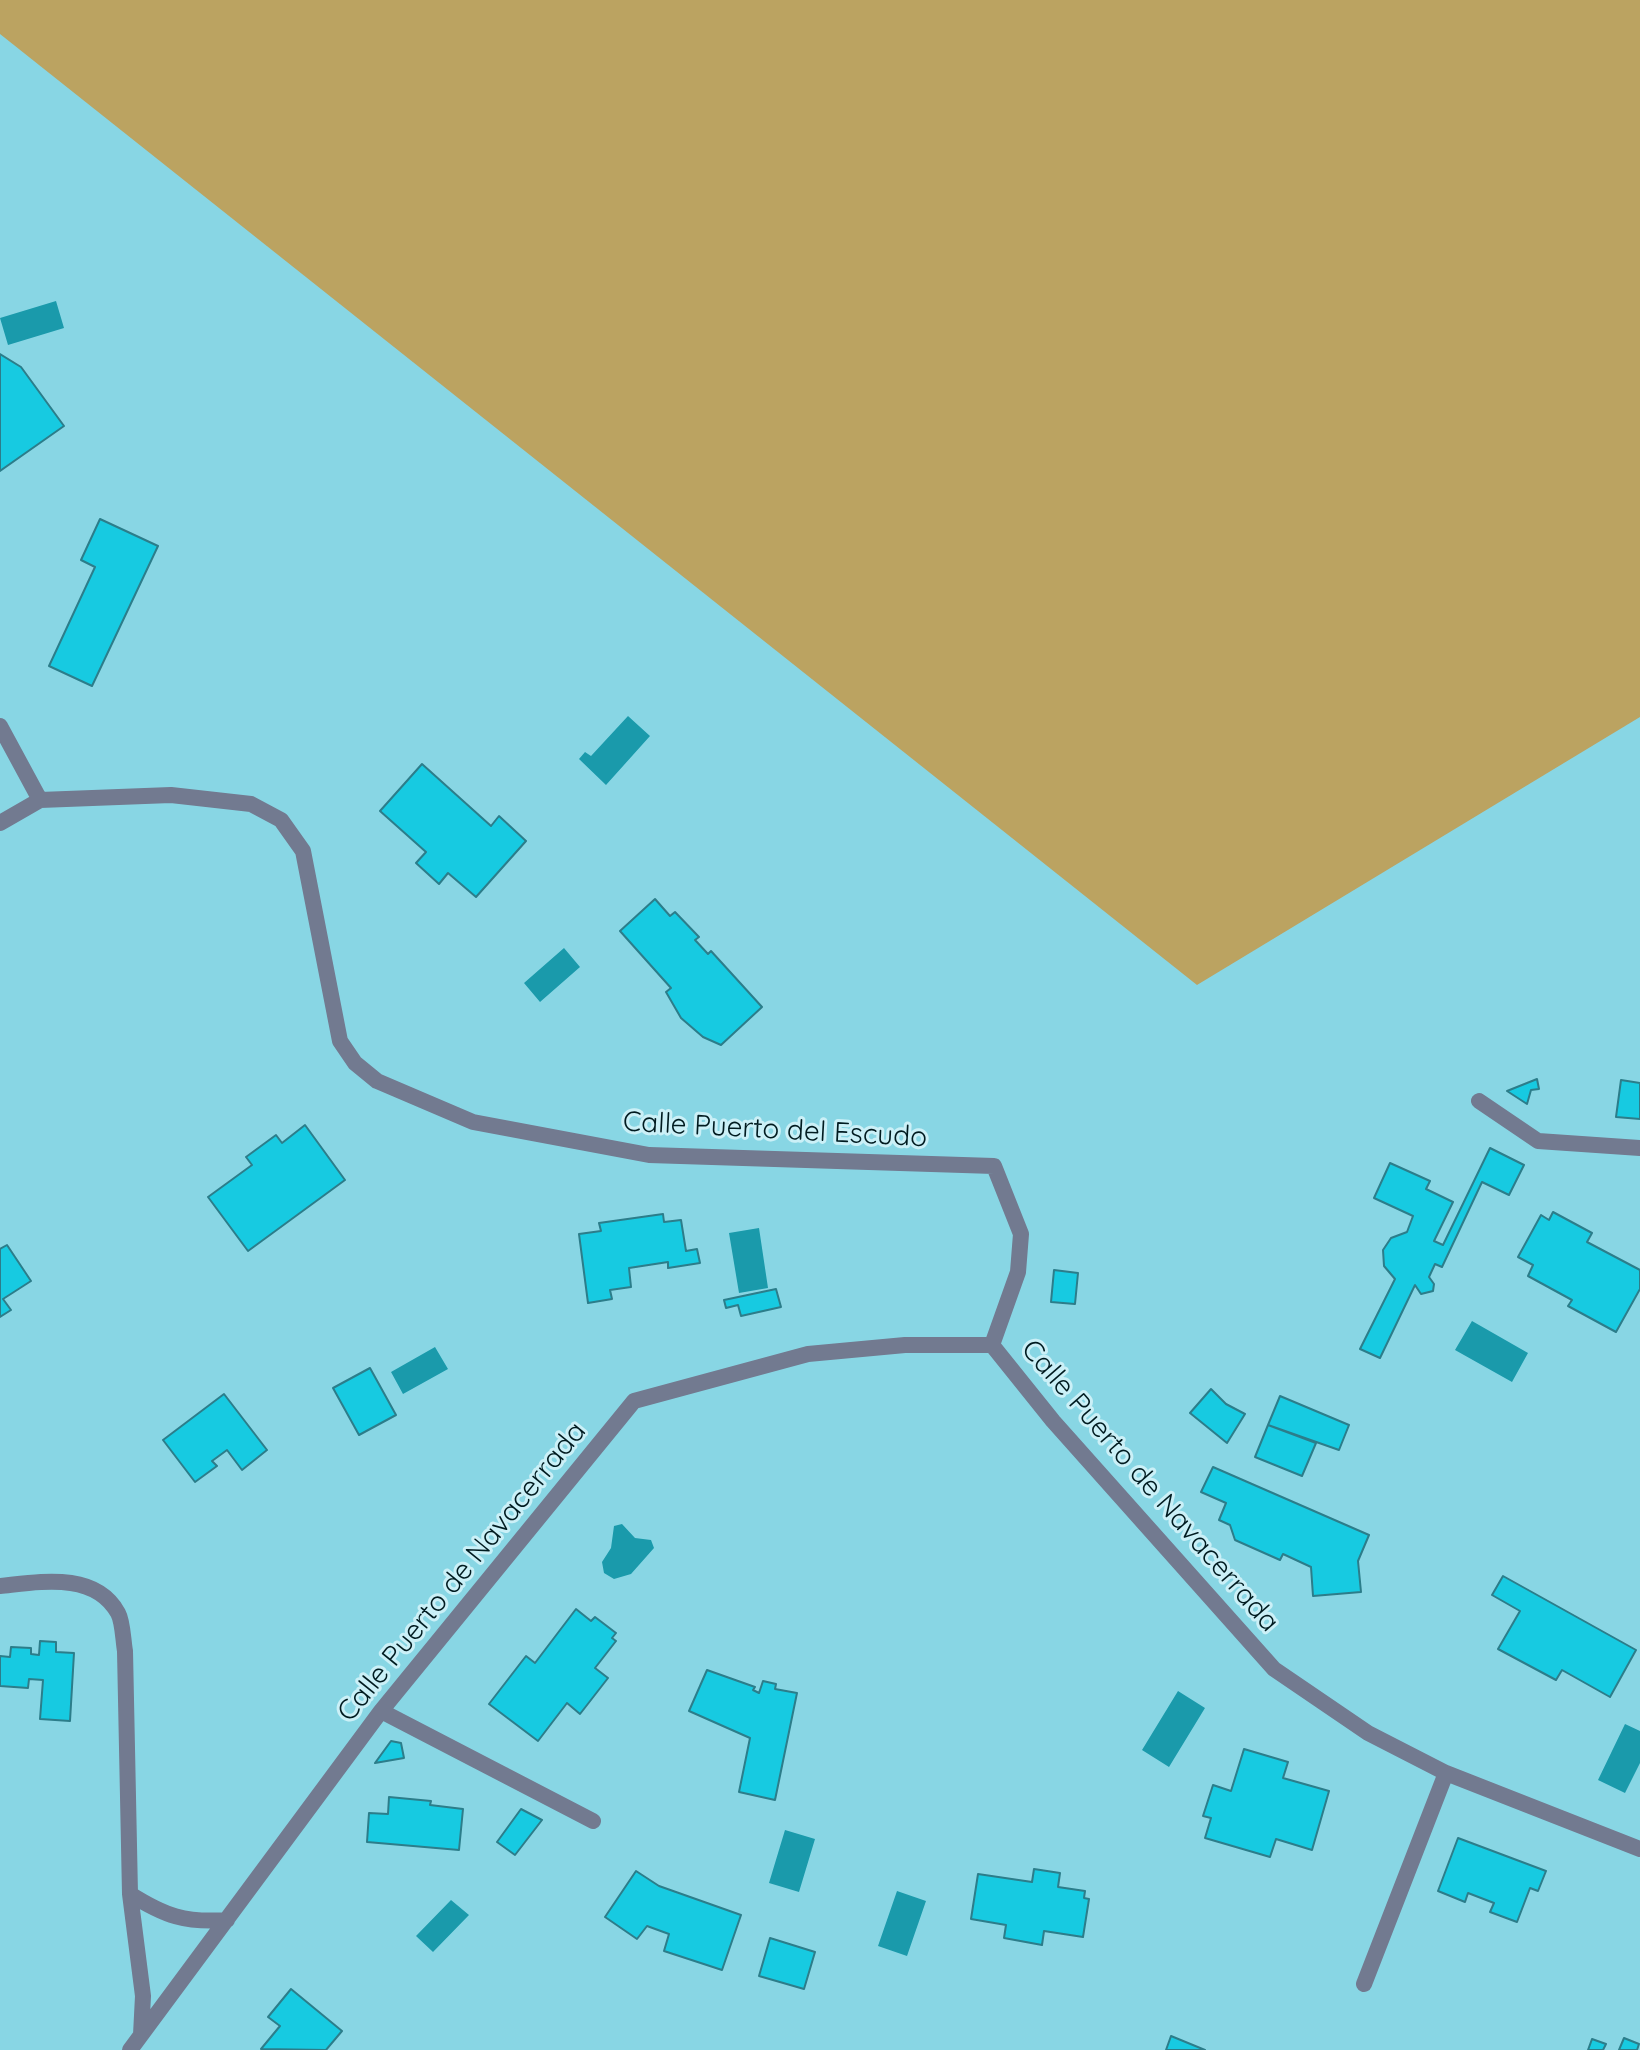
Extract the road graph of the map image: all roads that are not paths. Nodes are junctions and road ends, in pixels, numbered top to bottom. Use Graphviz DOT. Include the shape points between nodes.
graph roads {
  1 [pos="0,726"];
  2 [pos="40,800"];
  3 [pos="0,823"];
  4 [pos="1479,1101"];
  5 [pos="1640,1148"];
  6 [pos="992,1345"];
  7 [pos="0,1586"];
  8 [pos="381,1711"];
  9 [pos="1446,1773"];
  10 [pos="593,1821"];
  11 [pos="1640,1849"];
  12 [pos="130,1894"];
  13 [pos="227,1920"];
  14 [pos="1364,1984"];
  15 [pos="141,2035"];
  16 [pos="130,2050"];
  1 -- 2 [label="street"];
  2 -- 3 [label="street, Calle Puerto del Escudo"];
  2 -- 6 [label="street, Calle Puerto del Escudo" via="171,795 251,804 281,820 303,851 340,1041 377,1081 473,1122 649,1155 994,1166 1021,1234 1018,1272"];
  4 -- 5 [label="street" via="1538,1141"];
  6 -- 8 [label="street, Calle Puerto de Navacerrada" via="905,1345 808,1354 634,1401"];
  6 -- 9 [label="street, Calle Puerto de Navacerrada" via="1274,1669 1368,1733"];
  7 -- 12 [label="street" via="60,1580 96,1590 118,1613 125,1651"];
  8 -- 10 [label="street"];
  8 -- 13 [label="street, Calle Puerto de Navacerrada"];
  9 -- 11 [label="street, Calle Puerto de Navacerrada"];
  9 -- 14 [label="street"];
  12 -- 13 [label="street" via="162,1914 200,1922"];
  12 -- 15 [label="street" via="143,1996"];
  13 -- 15 [label="street, Calle Puerto de Navacerrada"];
  15 -- 16 [label="street, Calle Puerto de Navacerrada"];
}
